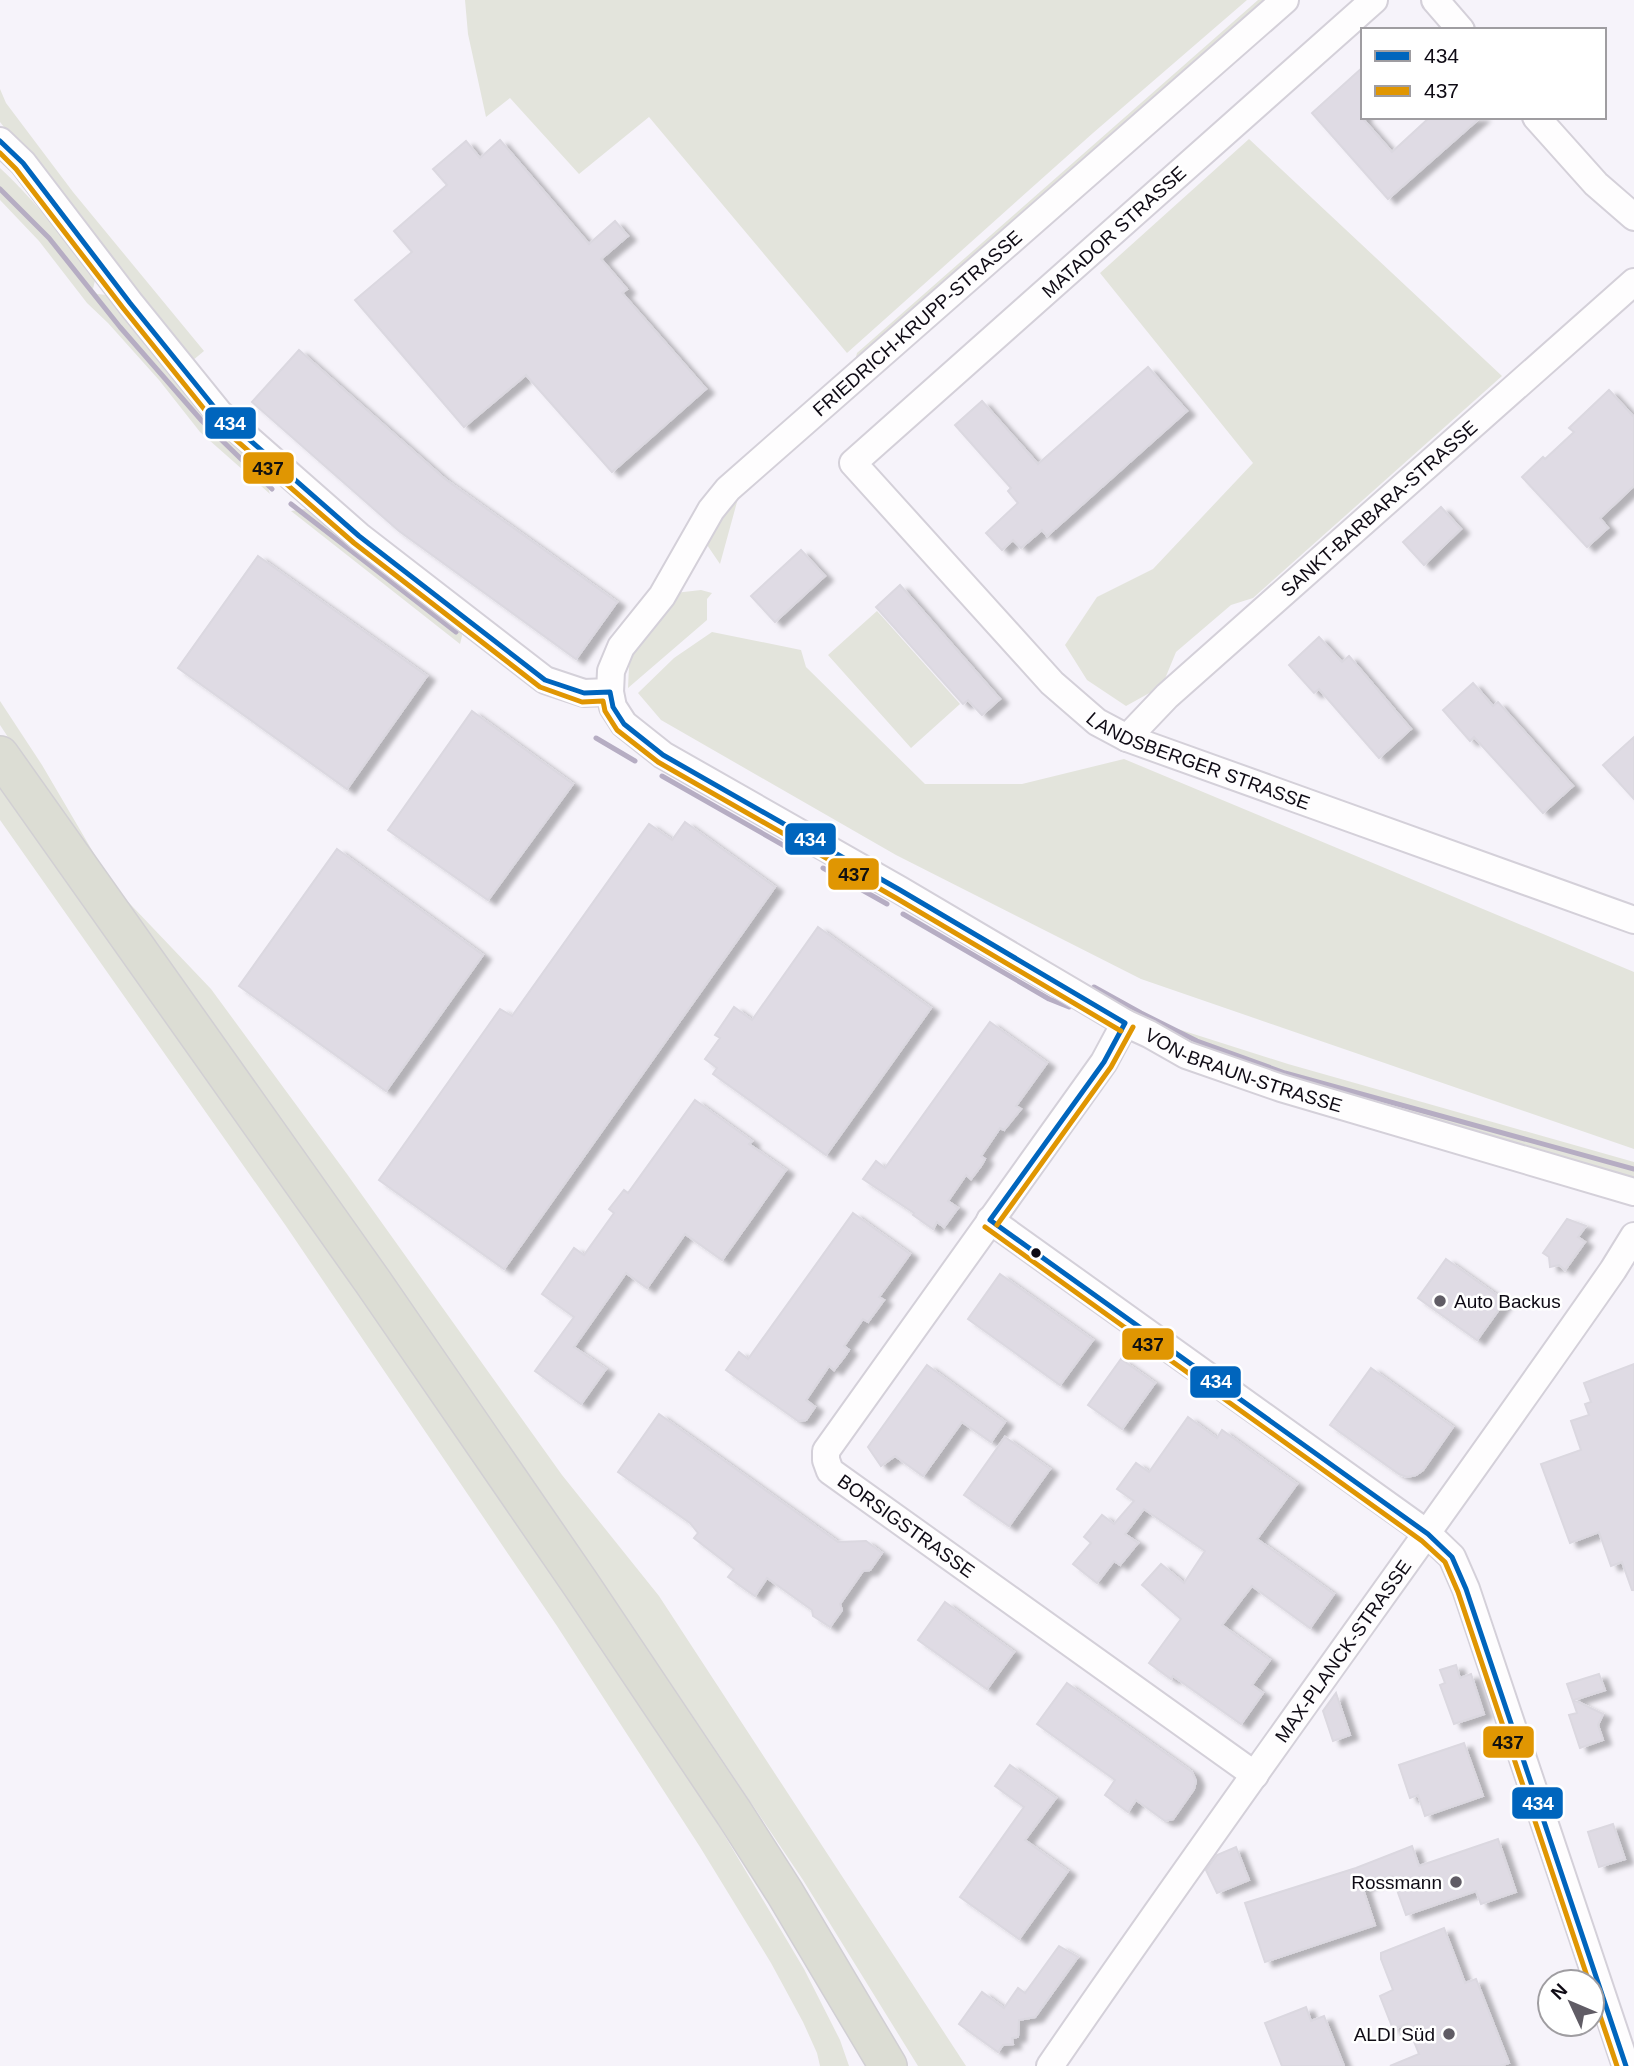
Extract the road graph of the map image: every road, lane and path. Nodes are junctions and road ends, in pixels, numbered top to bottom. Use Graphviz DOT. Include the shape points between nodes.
graph roads {
  1 [pos="1285,0"];
  2 [pos="1374,0"];
  3 [pos="1435,0"];
  4 [pos="1459,28"];
  5 [pos="1538,119"];
  6 [pos="0,141"];
  7 [pos="1634,217"];
  8 [pos="1634,282"];
  9 [pos="853,463"];
  10 [pos="610,692"];
  11 [pos="1127,738"];
  12 [pos="0,755"];
  13 [pos="1634,919"];
  14 [pos="1125,1023"];
  15 [pos="1634,1192"];
  16 [pos="990,1220"];
  17 [pos="1634,1236"];
  18 [pos="1428,1534"];
  19 [pos="1255,1775"];
  20 [pos="859,2016"];
  21 [pos="863,2066"];
  22 [pos="888,2066"];
  23 [pos="1050,2066"];
  24 [pos="1626,2066"];
  1 -- 10 [label="street, FRIEDRICH-KRUPP-STRASSE" via="728,489 662,596 621,647 611,671"];
  2 -- 9 [label="street, MATADOR STRASSE"];
  3 -- 4 [label="street"];
  5 -- 7 [label="street" via="1596,184"];
  6 -- 10 [label="street" via="23,163 219,413 359,536 545,680 584,693"];
  8 -- 11 [label="street, SANKT-BARBARA-STRASSE" via="1167,696"];
  9 -- 11 [label="street, LANDSBERGER STRASSE" via="1052,682 1097,722"];
  10 -- 14 [label="street, VON-BRAUN-STRASSE" via="624,724 663,755"];
  11 -- 13 [label="street, LANDSBERGER STRASSE"];
  12 -- 20 [label="highway" via="483,1440 734,1813"];
  14 -- 15 [label="street, VON-BRAUN-STRASSE" via="1186,1055 1281,1088"];
  14 -- 16 [label="street, BORSIGSTRASSE" via="1104,1062"];
  16 -- 18 [label="street"];
  16 -- 19 [label="street, BORSIGSTRASSE" via="826,1451 830,1471"];
  17 -- 18 [label="street, MAX-PLANCK-STRASSE"];
  18 -- 19 [label="street, MAX-PLANCK-STRASSE"];
  18 -- 24 [label="street" via="1452,1558 1466,1589"];
  19 -- 23 [label="street, MAX-PLANCK-STRASSE"];
  20 -- 21 [label="highway"];
  20 -- 22 [label="highway"];
}
